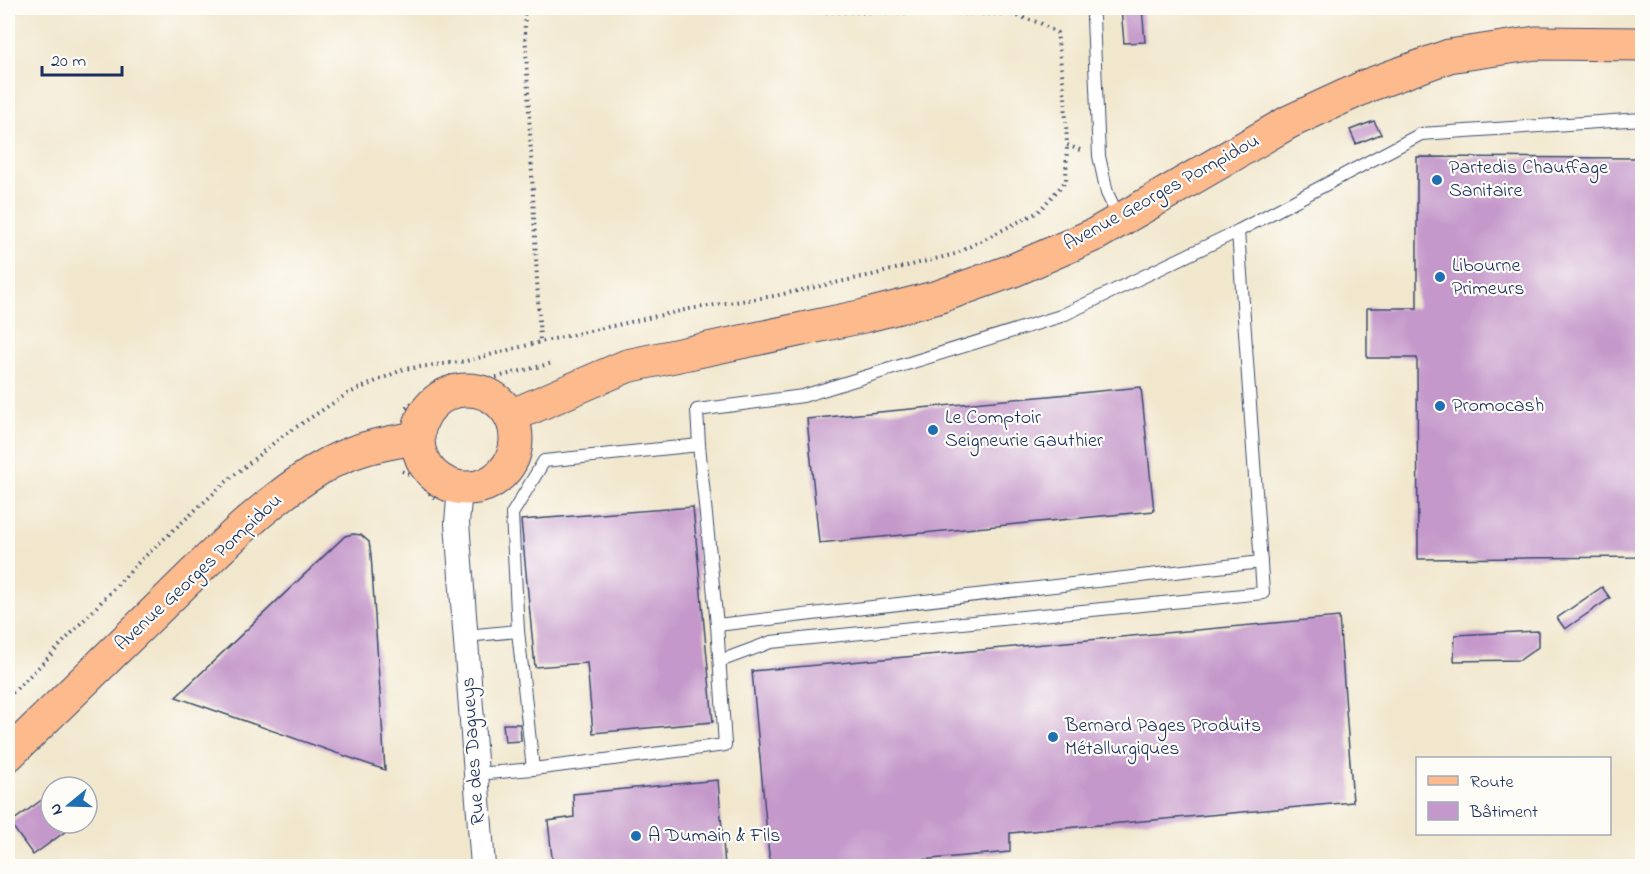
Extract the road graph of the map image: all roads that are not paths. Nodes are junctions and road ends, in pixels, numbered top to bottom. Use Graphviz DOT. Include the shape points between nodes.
graph roads {
  1 [pos="1093,18"];
  2 [pos="1642,44"];
  3 [pos="1642,119"];
  4 [pos="1120,220"];
  5 [pos="1238,231"];
  6 [pos="511,416"];
  7 [pos="417,438"];
  8 [pos="699,445"];
  9 [pos="460,488"];
  10 [pos="1261,562"];
  11 [pos="717,625"];
  12 [pos="518,631"];
  13 [pos="465,636"];
  14 [pos="720,661"];
  15 [pos="8,755"];
  16 [pos="533,769"];
  17 [pos="476,774"];
  18 [pos="483,867"];
  1 -- 4 [label="lane" via="1099,156 1107,193"];
  2 -- 4 [label="main road, Avenue Georges Pompidou" via="1536,43 1449,56 1369,85 1289,122"];
  3 -- 5 [label="lane" via="1421,134"];
  4 -- 6 [label="main road, Avenue Georges Pompidou" via="1014,270 938,297 627,366"];
  5 -- 8 [label="lane" via="1061,316 803,396 697,410"];
  5 -- 10 [label="lane"];
  6 -- 7 [label="main road" via="488,394 472,389 455,390 428,408"];
  6 -- 9 [label="main road" via="516,447 502,474 475,488"];
  7 -- 9 [label="main road" via="425,465 447,484"];
  7 -- 15 [label="main road, Avenue Georges Pompidou" via="375,444 351,453 319,469 279,498 217,551"];
  8 -- 11 [label="lane"];
  8 -- 12 [label="lane" via="544,461 512,514"];
  9 -- 13 [label="street, Rue des Dagueys" via="457,523"];
  10 -- 11 [label="lane"];
  10 -- 14 [label="lane" via="1263,593 771,642"];
  11 -- 14 [label="lane"];
  12 -- 13 [label="lane"];
  12 -- 16 [label="lane"];
  13 -- 17 [label="street, Rue des Dagueys"];
  14 -- 16 [label="lane" via="725,745"];
  16 -- 17 [label="lane"];
  17 -- 18 [label="street, Rue des Dagueys"];
}
